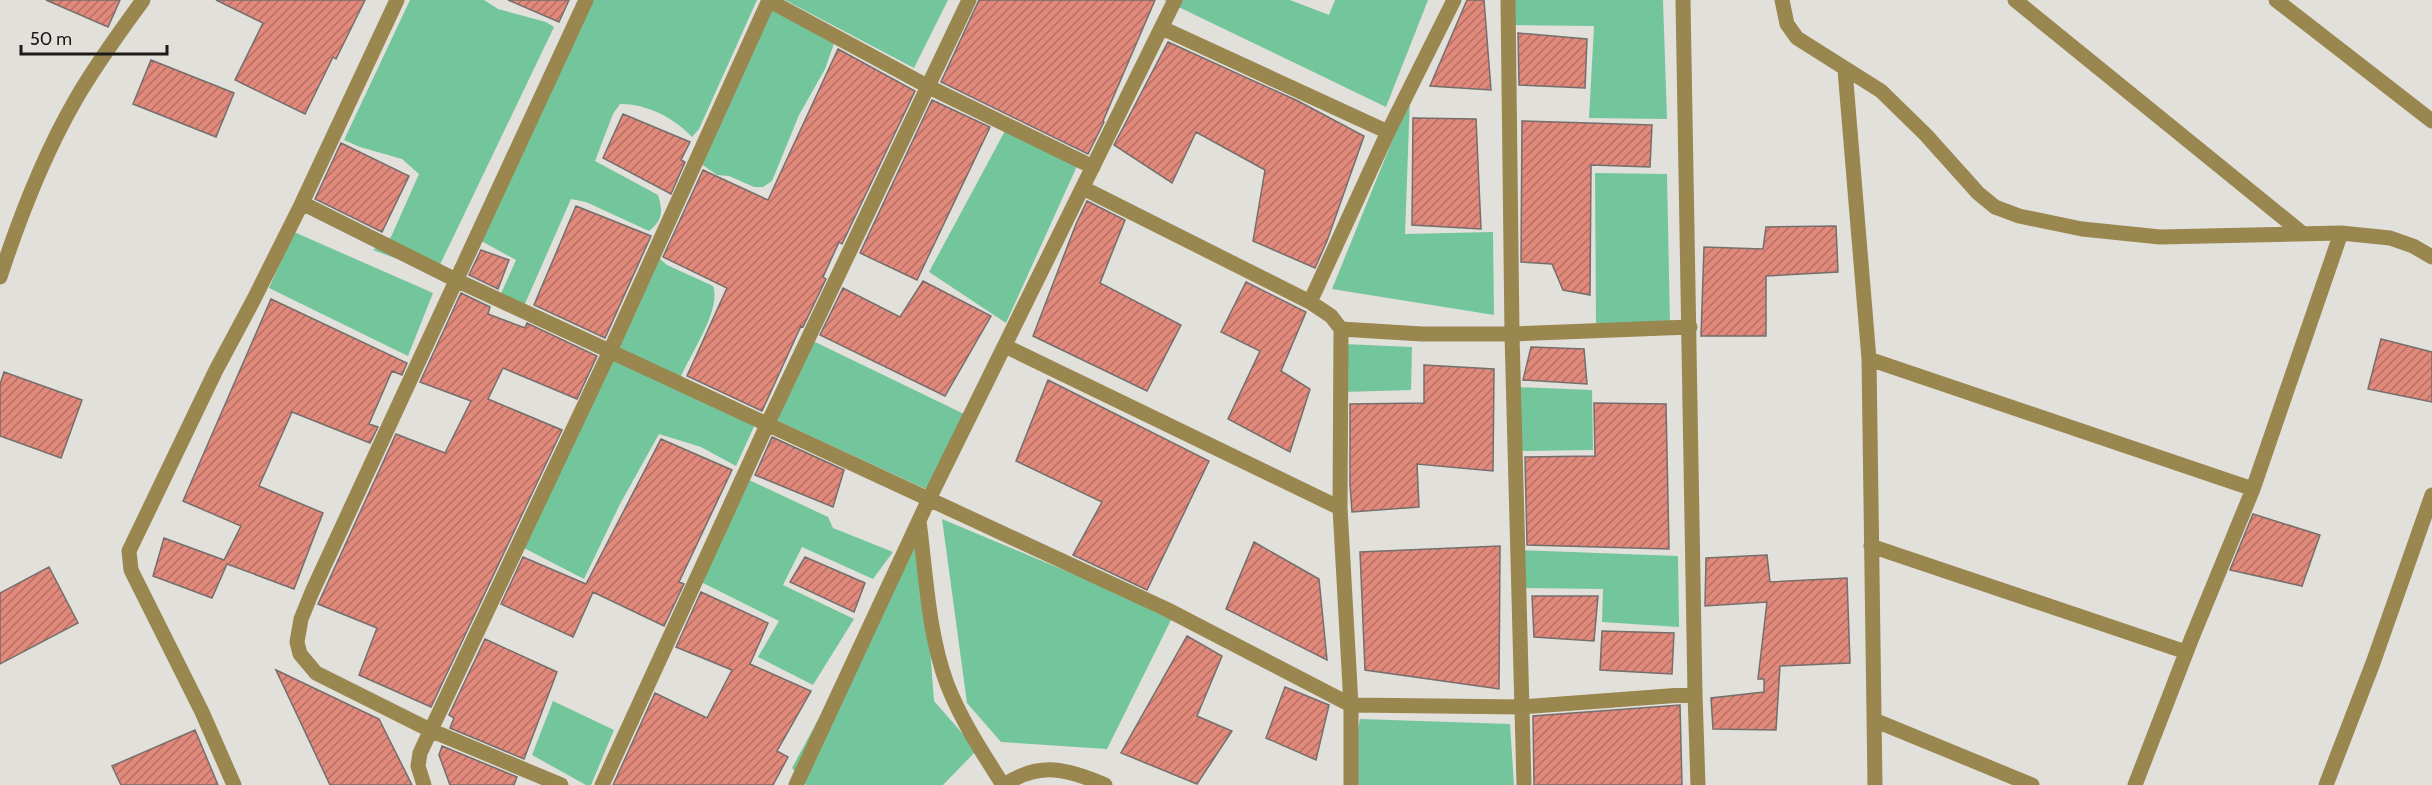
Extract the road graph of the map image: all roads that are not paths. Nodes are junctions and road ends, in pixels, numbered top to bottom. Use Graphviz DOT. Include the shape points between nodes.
graph roads {
  1 [pos="144,0"];
  2 [pos="397,0"];
  3 [pos="586,0"];
  4 [pos="768,0"];
  5 [pos="969,0"];
  6 [pos="1175,0"];
  7 [pos="1454,0"];
  8 [pos="1508,0"];
  9 [pos="1683,0"];
  10 [pos="1782,0"];
  11 [pos="2015,0"];
  12 [pos="2276,0"];
  13 [pos="1162,28"];
  14 [pos="1845,70"];
  15 [pos="929,87"];
  16 [pos="2432,121"];
  17 [pos="1388,132"];
  18 [pos="1093,167"];
  19 [pos="1083,188"];
  20 [pos="302,203"];
  21 [pos="2302,233"];
  22 [pos="2341,233"];
  23 [pos="2432,257"];
  24 [pos="0,277"];
  25 [pos="456,280"];
  26 [pos="1310,302"];
  27 [pos="1690,327"];
  28 [pos="1341,329"];
  29 [pos="1512,334"];
  30 [pos="1005,346"];
  31 [pos="610,351"];
  32 [pos="1869,359"];
  33 [pos="767,425"];
  34 [pos="2253,489"];
  35 [pos="2432,495"];
  36 [pos="929,499"];
  37 [pos="1340,508"];
  38 [pos="919,521"];
  39 [pos="1871,546"];
  40 [pos="2186,652"];
  41 [pos="1695,694"];
  42 [pos="1351,705"];
  43 [pos="1522,707"];
  44 [pos="1874,720"];
  45 [pos="430,730"];
  46 [pos="234,785"];
  47 [pos="424,785"];
  48 [pos="561,785"];
  49 [pos="602,785"];
  50 [pos="796,785"];
  51 [pos="1003,785"];
  52 [pos="1105,785"];
  53 [pos="1352,785"];
  54 [pos="1524,785"];
  55 [pos="1698,785"];
  56 [pos="1875,785"];
  57 [pos="2032,785"];
  58 [pos="2135,785"];
  59 [pos="2326,785"];
  1 -- 24 [label="street" via="76,99 42,165"];
  2 -- 20 [label="street"];
  3 -- 25 [label="street"];
  4 -- 15 [label="street"];
  4 -- 31 [label="street"];
  5 -- 15 [label="street"];
  6 -- 13 [label="street"];
  7 -- 17 [label="street"];
  8 -- 29 [label="street"];
  9 -- 27 [label="street"];
  10 -- 14 [label="street" via="1787,24 1797,38"];
  11 -- 21 [label="street"];
  12 -- 16 [label="street"];
  13 -- 17 [label="street"];
  13 -- 18 [label="street"];
  14 -- 21 [label="street" via="1881,91 1978,193 1995,207 2019,216 2082,229 2160,237"];
  14 -- 32 [label="street"];
  15 -- 18 [label="street"];
  15 -- 33 [label="street"];
  17 -- 26 [label="street"];
  18 -- 19 [label="street"];
  19 -- 26 [label="street"];
  19 -- 30 [label="street"];
  20 -- 25 [label="street"];
  20 -- 46 [label="street" via="129,551 130,570"];
  21 -- 22 [label="street"];
  22 -- 23 [label="street" via="2390,238"];
  22 -- 34 [label="street"];
  25 -- 31 [label="street"];
  25 -- 45 [label="street" via="312,592 298,631 300,654 316,673"];
  26 -- 28 [label="street" via="1331,316"];
  27 -- 29 [label="street"];
  27 -- 41 [label="street"];
  28 -- 29 [label="street"];
  28 -- 37 [label="street"];
  29 -- 43 [label="street"];
  30 -- 36 [label="street"];
  30 -- 37 [label="street"];
  31 -- 33 [label="street"];
  31 -- 45 [label="street"];
  32 -- 34 [label="street"];
  32 -- 39 [label="street"];
  33 -- 36 [label="street"];
  33 -- 49 [label="street"];
  34 -- 40 [label="street"];
  35 -- 59 [label="street"];
  36 -- 38 [label="street"];
  36 -- 42 [label="street" via="1166,609"];
  37 -- 42 [label="street"];
  38 -- 50 [label="street"];
  38 -- 51 [label="street" via="934,637 946,681 967,727"];
  39 -- 40 [label="street"];
  39 -- 44 [label="street"];
  40 -- 58 [label="street"];
  41 -- 43 [label="street"];
  41 -- 55 [label="street"];
  42 -- 43 [label="street"];
  42 -- 53 [label="street"];
  43 -- 54 [label="street"];
  44 -- 56 [label="street"];
  44 -- 57 [label="street"];
  45 -- 47 [label="street" via="419,760"];
  45 -- 48 [label="street"];
  51 -- 52 [label="street" via="1018,775 1058,770"];
}
